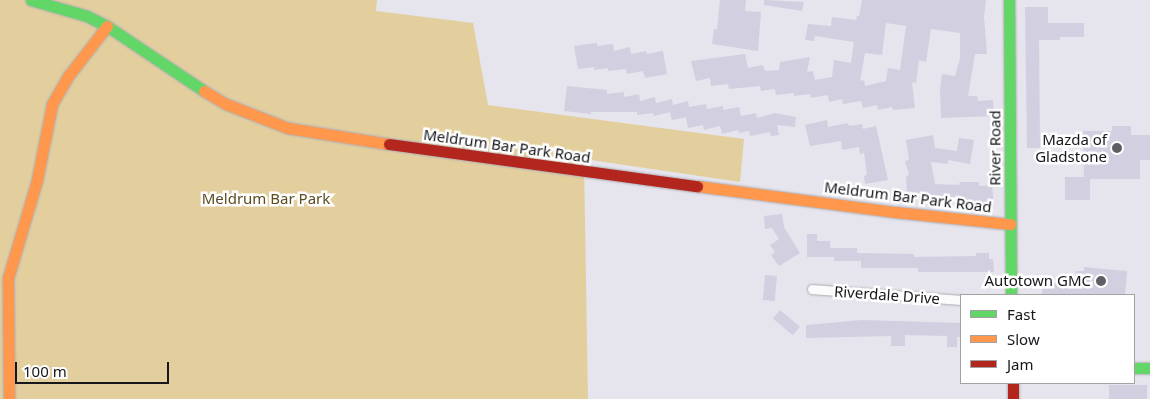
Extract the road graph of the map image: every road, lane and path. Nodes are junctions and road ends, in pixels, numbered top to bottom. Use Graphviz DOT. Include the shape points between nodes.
graph roads {
  1 [pos="31,0"];
  2 [pos="1009,0"];
  3 [pos="107,26"];
  4 [pos="1010,224"];
  5 [pos="812,289"];
  6 [pos="1012,294"];
  7 [pos="960,300"];
  8 [pos="1135,368"];
  9 [pos="1150,368"];
  10 [pos="1012,384"];
  11 [pos="9,399"];
  12 [pos="1013,399"];
  1 -- 3 [label="street, Meldrum Bar Park Road" via="73,10"];
  2 -- 4 [label="street, River Road"];
  3 -- 4 [label="street, Meldrum Bar Park Road" via="226,104 288,128 490,159"];
  3 -- 11 [label="street" via="59,90 50,111 37,180 8,278"];
  4 -- 6 [label="street, River Road"];
  5 -- 7 [label="street, Riverdale Drive"];
  8 -- 9 [label="street"];
  10 -- 12 [label="street"];
}
